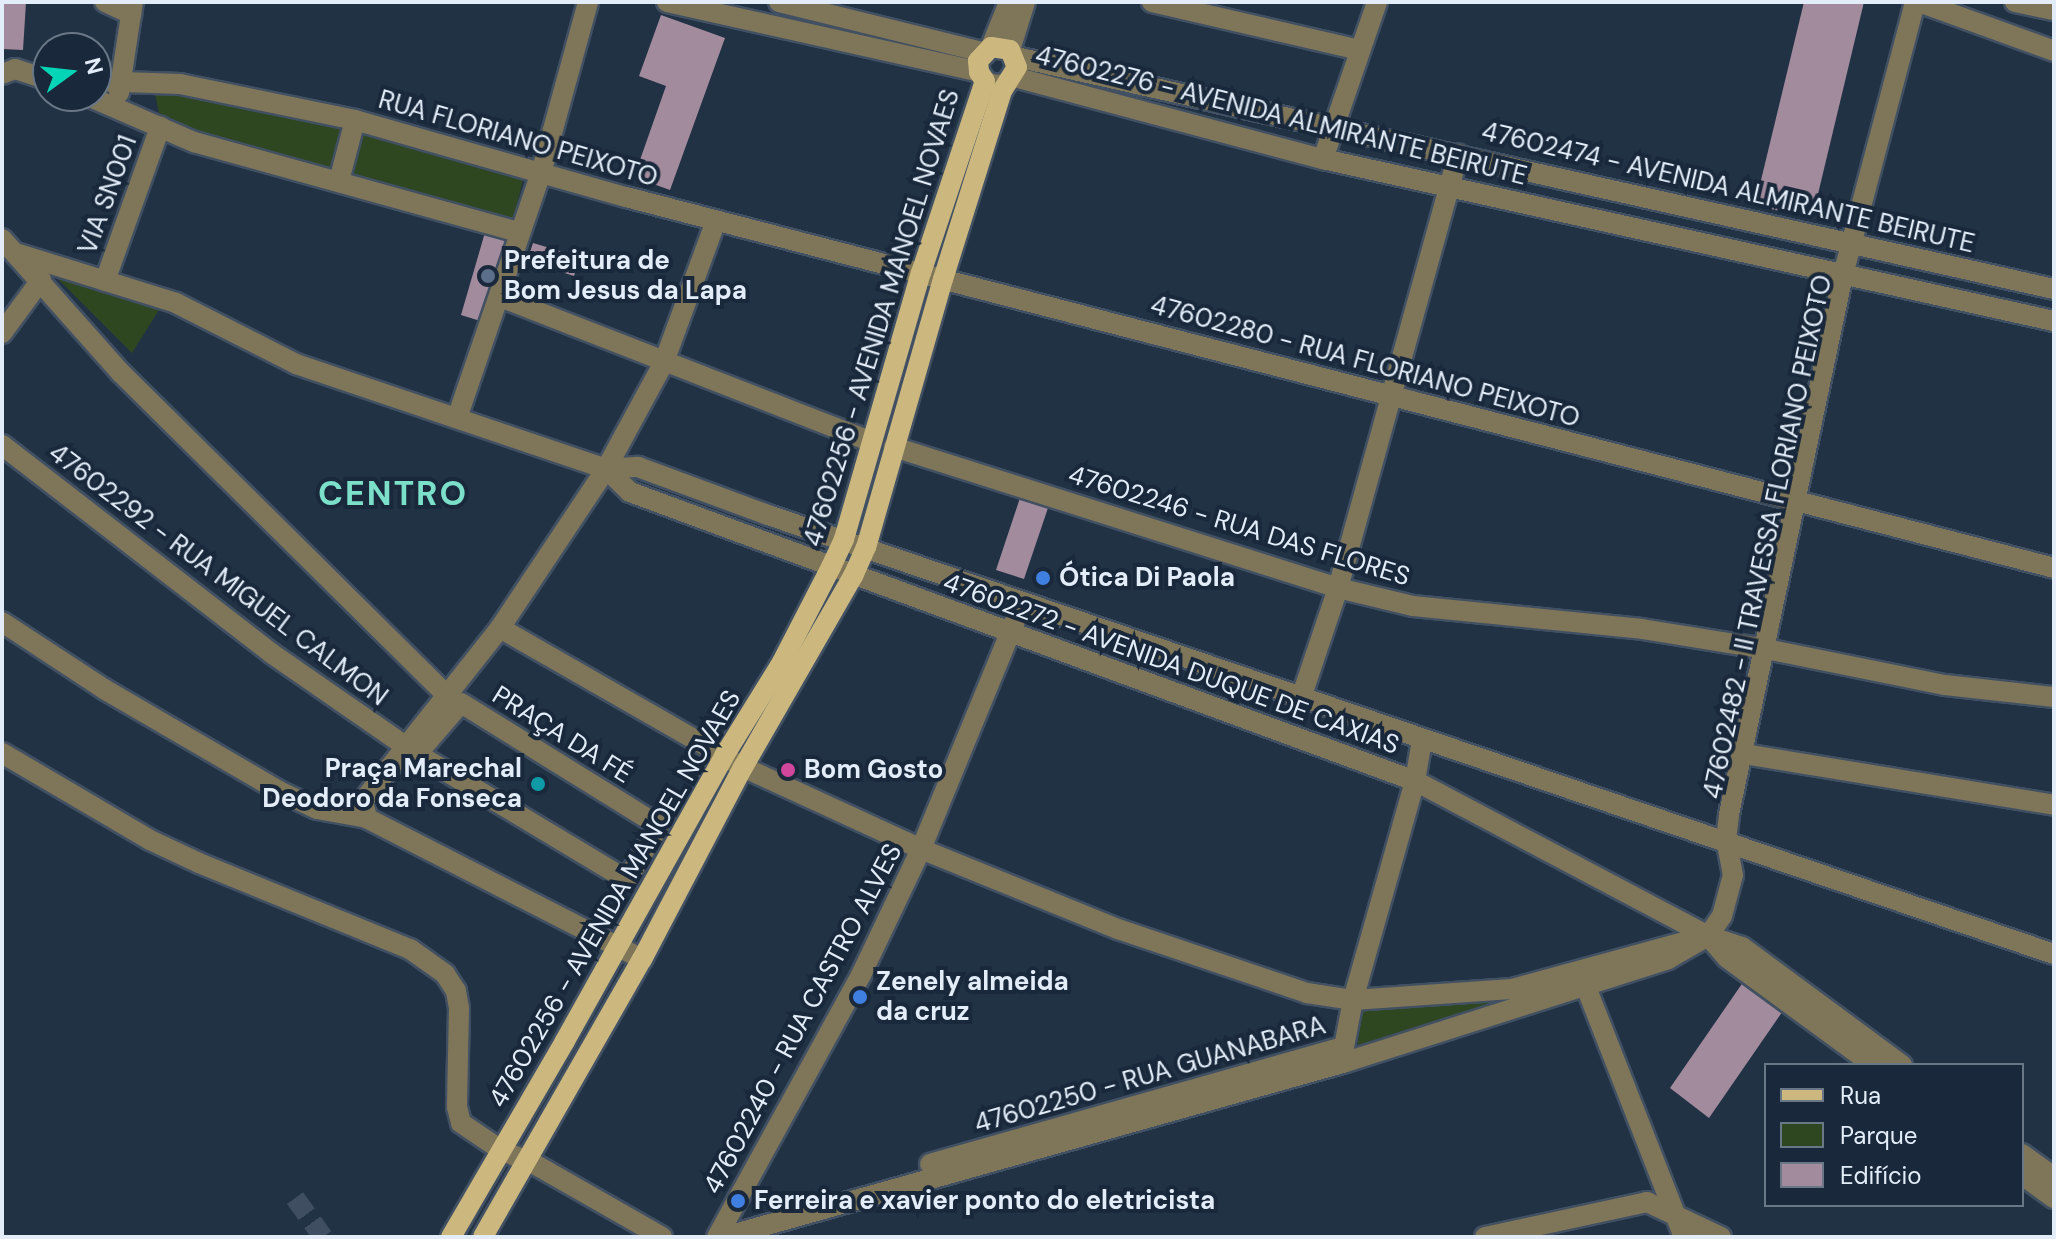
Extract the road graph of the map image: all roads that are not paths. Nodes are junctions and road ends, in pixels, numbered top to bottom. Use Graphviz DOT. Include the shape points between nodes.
graph roads {
  1 [pos="105,2"];
  2 [pos="588,2"];
  3 [pos="667,2"];
  4 [pos="779,2"];
  5 [pos="1009,2"];
  6 [pos="1025,2"];
  7 [pos="1152,2"];
  8 [pos="1377,2"];
  9 [pos="1917,2"];
  10 [pos="2015,2"];
  11 [pos="132,8"];
  12 [pos="2054,10"];
  13 [pos="1360,50"];
  14 [pos="2054,51"];
  15 [pos="998,65"];
  16 [pos="2,74"];
  17 [pos="32,75"];
  18 [pos="112,80"];
  19 [pos="121,80"];
  20 [pos="112,106"];
  21 [pos="116,108"];
  22 [pos="355,120"];
  23 [pos="1332,125"];
  24 [pos="160,127"];
  25 [pos="1458,154"];
  26 [pos="1323,159"];
  27 [pos="541,173"];
  28 [pos="339,181"];
  29 [pos="952,181"];
  30 [pos="974,186"];
  31 [pos="1450,188"];
  32 [pos="1706,209"];
  33 [pos="716,221"];
  34 [pos="519,232"];
  35 [pos="2,239"];
  36 [pos="1699,240"];
  37 [pos="1853,243"];
  38 [pos="19,254"];
  39 [pos="1955,265"];
  40 [pos="921,273"];
  41 [pos="1846,276"];
  42 [pos="943,279"];
  43 [pos="41,280"];
  44 [pos="105,281"];
  45 [pos="2054,289"];
  46 [pos="500,297"];
  47 [pos="1948,298"];
  48 [pos="2054,321"];
  49 [pos="2,333"];
  50 [pos="664,362"];
  51 [pos="1389,396"];
  52 [pos="457,418"];
  53 [pos="872,442"];
  54 [pos="2,445"];
  55 [pos="894,447"];
  56 [pos="606,469"];
  57 [pos="1799,503"];
  58 [pos="844,539"];
  59 [pos="866,547"];
  60 [pos="831,567"];
  61 [pos="2054,568"];
  62 [pos="853,576"];
  63 [pos="1338,588"];
  64 [pos="1023,602"];
  65 [pos="2,622"];
  66 [pos="500,628"];
  67 [pos="1010,631"];
  68 [pos="1768,649"];
  69 [pos="446,695"];
  70 [pos="2054,697"];
  71 [pos="1301,698"];
  72 [pos="1422,740"];
  73 [pos="414,746"];
  74 [pos="2,753"];
  75 [pos="1746,755"];
  76 [pos="724,756"];
  77 [pos="743,767"];
  78 [pos="1415,781"];
  79 [pos="2054,805"];
  80 [pos="367,818"];
  81 [pos="1726,840"];
  82 [pos="921,849"];
  83 [pos="1708,936"];
  84 [pos="619,944"];
  85 [pos="2054,954"];
  86 [pos="642,959"];
  87 [pos="1586,987"];
  88 [pos="1353,1000"];
  89 [pos="1345,1055"];
  90 [pos="1870,1063"];
  91 [pos="1899,1063"];
  92 [pos="501,1150"];
  93 [pos="2024,1155"];
  94 [pos="525,1162"];
  95 [pos="2024,1176"];
  96 [pos="2054,1177"];
  97 [pos="2054,1198"];
  98 [pos="1678,1214"];
  99 [pos="451,1237"];
  100 [pos="483,1237"];
  101 [pos="650,1237"];
  102 [pos="662,1237"];
  103 [pos="720,1237"];
  104 [pos="1485,1237"];
  105 [pos="1684,1237"];
  106 [pos="1721,1237"];
  1 -- 11 [label="street"];
  2 -- 27 [label="street"];
  3 -- 15 [label="street, 47602276 - AVENIDA ALMIRANTE BEIRUTE"];
  4 -- 15 [label="street"];
  5 -- 15 [label="street"];
  6 -- 15 [label="street"];
  7 -- 13 [label="street"];
  8 -- 13 [label="street"];
  9 -- 14 [label="street"];
  9 -- 37 [label="street"];
  10 -- 12 [label="street"];
  11 -- 19 [label="street"];
  13 -- 23 [label="street"];
  15 -- 23 [label="street, 47602474 - AVENIDA ALMIRANTE BEIRUTE"];
  15 -- 26 [label="street, 47602276 - AVENIDA ALMIRANTE BEIRUTE"];
  15 -- 29 [label="main road, 47602256 - AVENIDA MANOEL NOVAES"];
  15 -- 30 [label="main road, 47602256 - AVENIDA MANOEL NOVAES"];
  16 -- 17 [label="street" via="15,69"];
  18 -- 19 [label="street, RUA FLORIANO PEIXOTO"];
  19 -- 21 [label="street"];
  19 -- 22 [label="street, RUA FLORIANO PEIXOTO" via="180,84"];
  20 -- 21 [label="street"];
  21 -- 24 [label="street"];
  22 -- 27 [label="street, RUA FLORIANO PEIXOTO"];
  22 -- 28 [label="street"];
  23 -- 25 [label="street, 47602474 - AVENIDA ALMIRANTE BEIRUTE"];
  23 -- 26 [label="street"];
  24 -- 28 [label="street" via="194,142"];
  24 -- 44 [label="street, VIA SN001"];
  25 -- 31 [label="street"];
  25 -- 32 [label="street, 47602474 - AVENIDA ALMIRANTE BEIRUTE"];
  26 -- 31 [label="street, 47602276 - AVENIDA ALMIRANTE BEIRUTE"];
  27 -- 33 [label="street, RUA FLORIANO PEIXOTO"];
  27 -- 34 [label="street"];
  28 -- 34 [label="street"];
  29 -- 30 [label="street"];
  29 -- 40 [label="main road, 47602256 - AVENIDA MANOEL NOVAES"];
  30 -- 42 [label="main road, 47602256 - AVENIDA MANOEL NOVAES"];
  31 -- 36 [label="street, 47602276 - AVENIDA ALMIRANTE BEIRUTE"];
  31 -- 51 [label="street"];
  32 -- 36 [label="street"];
  32 -- 37 [label="street, 47602474 - AVENIDA ALMIRANTE BEIRUTE"];
  33 -- 40 [label="street, RUA FLORIANO PEIXOTO"];
  33 -- 50 [label="street"];
  34 -- 46 [label="street"];
  35 -- 38 [label="street"];
  36 -- 41 [label="street, 47602276 - AVENIDA ALMIRANTE BEIRUTE"];
  37 -- 39 [label="street, 47602474 - AVENIDA ALMIRANTE BEIRUTE"];
  37 -- 41 [label="street"];
  38 -- 43 [label="street"];
  38 -- 44 [label="street, 47602272 - AVENIDA DUQUE DE CAXIAS"];
  39 -- 45 [label="street, 47602474 - AVENIDA ALMIRANTE BEIRUTE"];
  39 -- 47 [label="street"];
  40 -- 42 [label="street, 47602280 - RUA FLORIANO PEIXOTO"];
  40 -- 53 [label="main road, 47602256 - AVENIDA MANOEL NOVAES"];
  41 -- 47 [label="street, 47602276 - AVENIDA ALMIRANTE BEIRUTE"];
  41 -- 57 [label="street"];
  42 -- 51 [label="street, 47602280 - RUA FLORIANO PEIXOTO"];
  42 -- 55 [label="main road, 47602256 - AVENIDA MANOEL NOVAES"];
  43 -- 49 [label="street"];
  43 -- 69 [label="street" via="121,373"];
  44 -- 52 [label="street, 47602272 - AVENIDA DUQUE DE CAXIAS" via="176,303 296,364"];
  46 -- 50 [label="street"];
  46 -- 52 [label="street"];
  47 -- 48 [label="street, 47602276 - AVENIDA ALMIRANTE BEIRUTE"];
  50 -- 53 [label="street"];
  50 -- 56 [label="street"];
  51 -- 57 [label="street, 47602280 - RUA FLORIANO PEIXOTO"];
  51 -- 63 [label="street"];
  52 -- 56 [label="street, 47602272 - AVENIDA DUQUE DE CAXIAS"];
  53 -- 58 [label="main road, 47602256 - AVENIDA MANOEL NOVAES"];
  54 -- 73 [label="street, 47602292 - RUA MIGUEL CALMON" via="271,653"];
  55 -- 59 [label="main road, 47602256 - AVENIDA MANOEL NOVAES"];
  55 -- 63 [label="street, 47602246 - RUA DAS FLORES"];
  56 -- 58 [label="street, 47602272 - AVENIDA DUQUE DE CAXIAS" via="638,467"];
  56 -- 60 [label="street, 47602272 - AVENIDA DUQUE DE CAXIAS" via="630,492"];
  56 -- 66 [label="street"];
  57 -- 61 [label="street, 47602280 - RUA FLORIANO PEIXOTO"];
  57 -- 68 [label="street"];
  58 -- 59 [label="street, 47602272 - AVENIDA DUQUE DE CAXIAS"];
  58 -- 60 [label="main road, 47602256 - AVENIDA MANOEL NOVAES"];
  59 -- 62 [label="main road, 47602256 - AVENIDA MANOEL NOVAES"];
  59 -- 64 [label="street, 47602272 - AVENIDA DUQUE DE CAXIAS"];
  60 -- 62 [label="street, 47602272 - AVENIDA DUQUE DE CAXIAS"];
  60 -- 76 [label="main road, 47602256 - AVENIDA MANOEL NOVAES" via="782,662"];
  62 -- 67 [label="street, 47602272 - AVENIDA DUQUE DE CAXIAS"];
  62 -- 77 [label="main road, 47602256 - AVENIDA MANOEL NOVAES"];
  63 -- 68 [label="street, 47602246 - RUA DAS FLORES" via="1413,606 1562,619"];
  63 -- 71 [label="street"];
  64 -- 67 [label="street, 47602240 - RUA CASTRO ALVES"];
  64 -- 71 [label="street, 47602272 - AVENIDA DUQUE DE CAXIAS"];
  65 -- 80 [label="street" via="104,689 279,791 317,809"];
  66 -- 69 [label="street"];
  66 -- 76 [label="street"];
  67 -- 78 [label="street, 47602272 - AVENIDA DUQUE DE CAXIAS"];
  67 -- 82 [label="street, 47602240 - RUA CASTRO ALVES"];
  68 -- 70 [label="street, 47602246 - RUA DAS FLORES" via="1945,685"];
  68 -- 75 [label="street"];
  69 -- 73 [label="street"];
  71 -- 72 [label="street, 47602272 - AVENIDA DUQUE DE CAXIAS"];
  72 -- 78 [label="street"];
  72 -- 81 [label="street, 47602272 - AVENIDA DUQUE DE CAXIAS"];
  73 -- 73 [label="street, PRAÇA DA FÉ" via="461,703 659,826 627,880 417,754"];
  73 -- 80 [label="street" via="363,801"];
  74 -- 92 [label="street" via="150,840 410,949 445,974 459,1008 461,1123"];
  75 -- 79 [label="street"];
  75 -- 81 [label="street"];
  76 -- 77 [label="street"];
  76 -- 84 [label="main road, 47602256 - AVENIDA MANOEL NOVAES"];
  77 -- 82 [label="street"];
  77 -- 86 [label="main road, 47602256 - AVENIDA MANOEL NOVAES"];
  78 -- 83 [label="street, 47602272 - AVENIDA DUQUE DE CAXIAS"];
  78 -- 88 [label="street"];
  80 -- 84 [label="street"];
  81 -- 83 [label="street" via="1733,875 1722,916"];
  81 -- 85 [label="street, 47602272 - AVENIDA DUQUE DE CAXIAS"];
  82 -- 88 [label="street" via="1118,929 1307,993"];
  82 -- 103 [label="street, 47602240 - RUA CASTRO ALVES" via="861,975"];
  83 -- 87 [label="street" via="1668,959"];
  83 -- 88 [label="street, 47602250 - RUA GUANABARA" via="1512,989"];
  83 -- 90 [label="street" via="1727,958"];
  83 -- 91 [label="street" via="1742,947"];
  84 -- 86 [label="street"];
  84 -- 92 [label="main road, 47602256 - AVENIDA MANOEL NOVAES"];
  86 -- 94 [label="main road, 47602256 - AVENIDA MANOEL NOVAES"];
  87 -- 89 [label="street"];
  87 -- 98 [label="street"];
  88 -- 89 [label="street, 47602250 - RUA GUANABARA"];
  89 -- 103 [label="street"];
  92 -- 94 [label="street"];
  92 -- 99 [label="main road, 47602256 - AVENIDA MANOEL NOVAES"];
  93 -- 96 [label="street"];
  94 -- 100 [label="main road, 47602256 - AVENIDA MANOEL NOVAES"];
  94 -- 101 [label="street"];
  94 -- 102 [label="street"];
  95 -- 97 [label="street"];
  98 -- 104 [label="street" via="1647,1202"];
  98 -- 105 [label="street"];
  98 -- 106 [label="street"];
}
